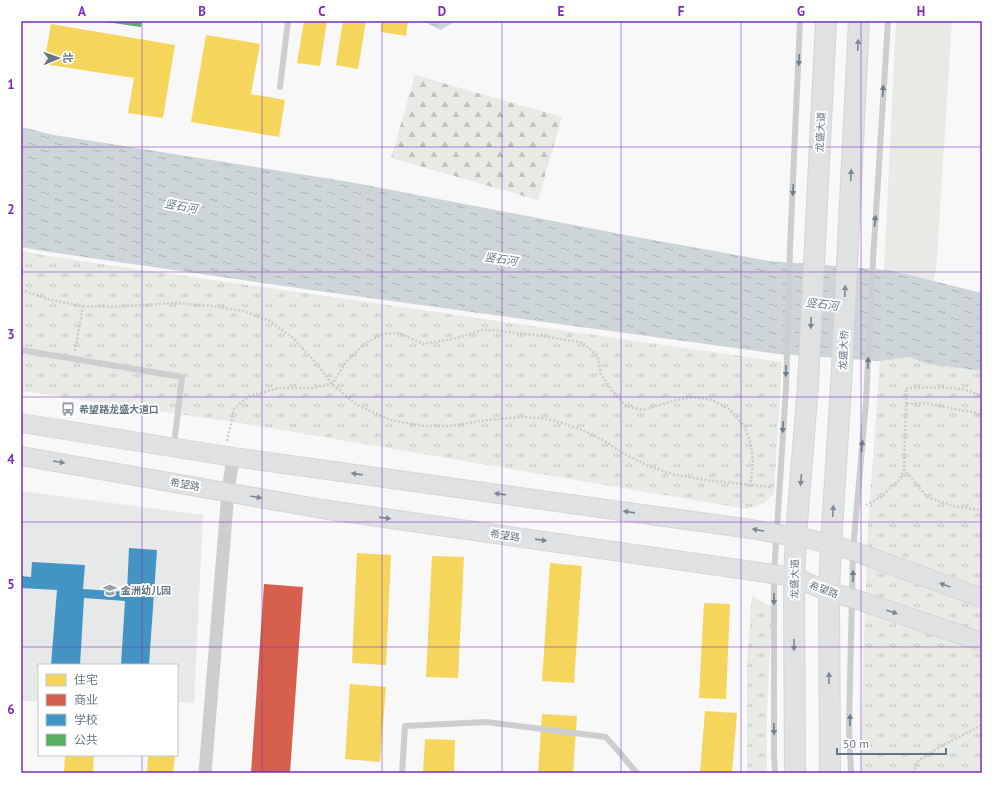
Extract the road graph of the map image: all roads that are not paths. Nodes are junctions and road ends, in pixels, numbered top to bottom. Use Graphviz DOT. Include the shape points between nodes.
graph roads {
  1 [pos="288,21"];
  2 [pos="800,21"];
  3 [pos="826,21"];
  4 [pos="859,21"];
  5 [pos="888,21"];
  6 [pos="280,87"];
  7 [pos="21,350"];
  8 [pos="21,423"];
  9 [pos="174,447"];
  10 [pos="21,456"];
  11 [pos="228,456"];
  12 [pos="228,492"];
  13 [pos="786,535"];
  14 [pos="831,544"];
  15 [pos="853,551"];
  16 [pos="774,574"];
  17 [pos="794,577"];
  18 [pos="828,592"];
  19 [pos="852,598"];
  20 [pos="982,598"];
  21 [pos="982,642"];
  22 [pos="205,773"];
  23 [pos="402,773"];
  24 [pos="637,773"];
  25 [pos="775,773"];
  26 [pos="795,773"];
  27 [pos="830,773"];
  28 [pos="851,773"];
  1 -- 6 [label="lane"];
  2 -- 13 [label="lane, one-way" via="780,488"];
  3 -- 13 [label="main road, 龙盛大道, one-way" via="808,385"];
  14 -- 4 [label="main road, 龙盛大桥, one-way"];
  15 -- 5 [label="lane, one-way" via="866,402"];
  7 -- 9 [label="lane" via="182,377"];
  8 -- 9 [label="main road"];
  9 -- 11 [label="main road"];
  10 -- 12 [label="main road, 希望路, one-way"];
  11 -- 12 [label="street"];
  13 -- 11 [label="main road, one-way" via="751,528"];
  12 -- 16 [label="main road, 希望路, one-way" via="322,509"];
  12 -- 22 [label="street"];
  13 -- 14 [label="main road"];
  13 -- 16 [label="lane"];
  13 -- 17 [label="main road, 龙盛大道"];
  14 -- 15 [label="main road"];
  14 -- 18 [label="main road"];
  19 -- 15 [label="lane, one-way"];
  20 -- 15 [label="main road, one-way"];
  16 -- 17 [label="main road, 希望路"];
  16 -- 25 [label="lane, one-way"];
  17 -- 18 [label="main road, 希望路"];
  17 -- 26 [label="main road, 龙盛大道, one-way"];
  18 -- 19 [label="main road, 希望路"];
  27 -- 18 [label="main road, one-way"];
  19 -- 21 [label="main road, 希望路, one-way"];
  28 -- 19 [label="lane, one-way" via="849,726"];
  23 -- 24 [label="lane" via="405,726 486,722 606,737"];
}
